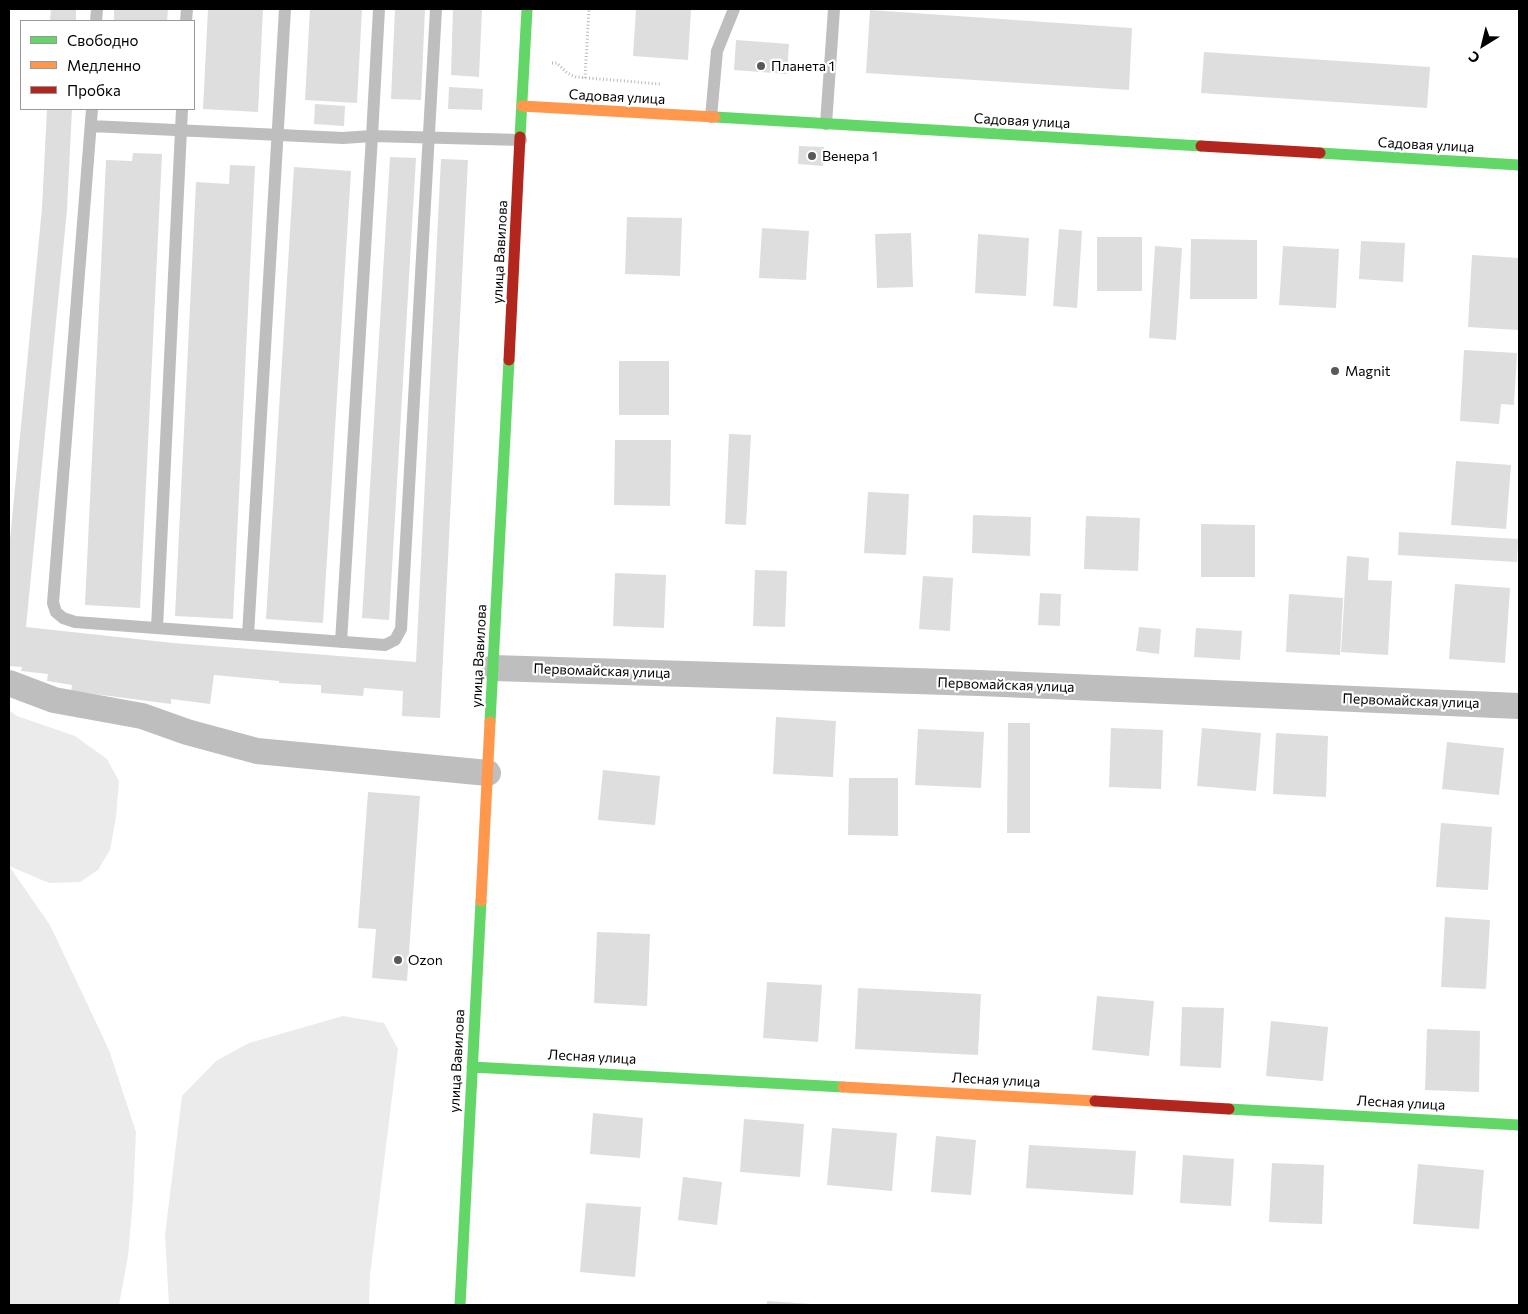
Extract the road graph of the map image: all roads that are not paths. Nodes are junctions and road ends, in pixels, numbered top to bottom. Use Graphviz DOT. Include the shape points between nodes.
graph roads {
  1 [pos="285,9"];
  2 [pos="379,9"];
  3 [pos="436,9"];
  4 [pos="527,9"];
  5 [pos="734,9"];
  6 [pos="834,9"];
  7 [pos="522,106"];
  8 [pos="92,110"];
  9 [pos="182,110"];
  10 [pos="712,117"];
  11 [pos="826,124"];
  12 [pos="91,126"];
  13 [pos="181,131"];
  14 [pos="279,135"];
  15 [pos="372,136"];
  16 [pos="430,137"];
  17 [pos="521,140"];
  18 [pos="1519,165"];
  19 [pos="157,628"];
  20 [pos="248,635"];
  21 [pos="341,642"];
  22 [pos="493,668"];
  23 [pos="9,683"];
  24 [pos="1519,706"];
  25 [pos="488,773"];
  26 [pos="472,1067"];
  27 [pos="1519,1125"];
  28 [pos="460,1305"];
  1 -- 14 [label="lane"];
  2 -- 15 [label="lane"];
  3 -- 16 [label="lane"];
  4 -- 7 [label="street, улица Вавилова"];
  5 -- 10 [label="lane" via="716,56"];
  6 -- 11 [label="lane"];
  7 -- 10 [label="street, Садовая улица"];
  7 -- 17 [label="street, улица Вавилова"];
  8 -- 12 [label="lane"];
  9 -- 13 [label="lane"];
  10 -- 11 [label="street, Садовая улица"];
  11 -- 18 [label="street, Садовая улица"];
  12 -- 13 [label="lane"];
  12 -- 19 [label="lane" via="53,603 56,612 75,622"];
  13 -- 14 [label="lane"];
  13 -- 19 [label="lane"];
  14 -- 15 [label="lane"];
  14 -- 20 [label="lane"];
  15 -- 16 [label="lane"];
  15 -- 21 [label="lane"];
  16 -- 17 [label="lane"];
  16 -- 21 [label="lane" via="401,629 395,640 385,645"];
  17 -- 22 [label="street, улица Вавилова"];
  19 -- 20 [label="lane"];
  20 -- 21 [label="lane"];
  22 -- 24 [label="street, Первомайская улица" via="979,683"];
  22 -- 25 [label="street, улица Вавилова"];
  23 -- 25 [label="street" via="54,700 142,716 257,751"];
  25 -- 26 [label="street, улица Вавилова"];
  26 -- 27 [label="street, Лесная улица"];
  26 -- 28 [label="street, улица Вавилова"];
}
